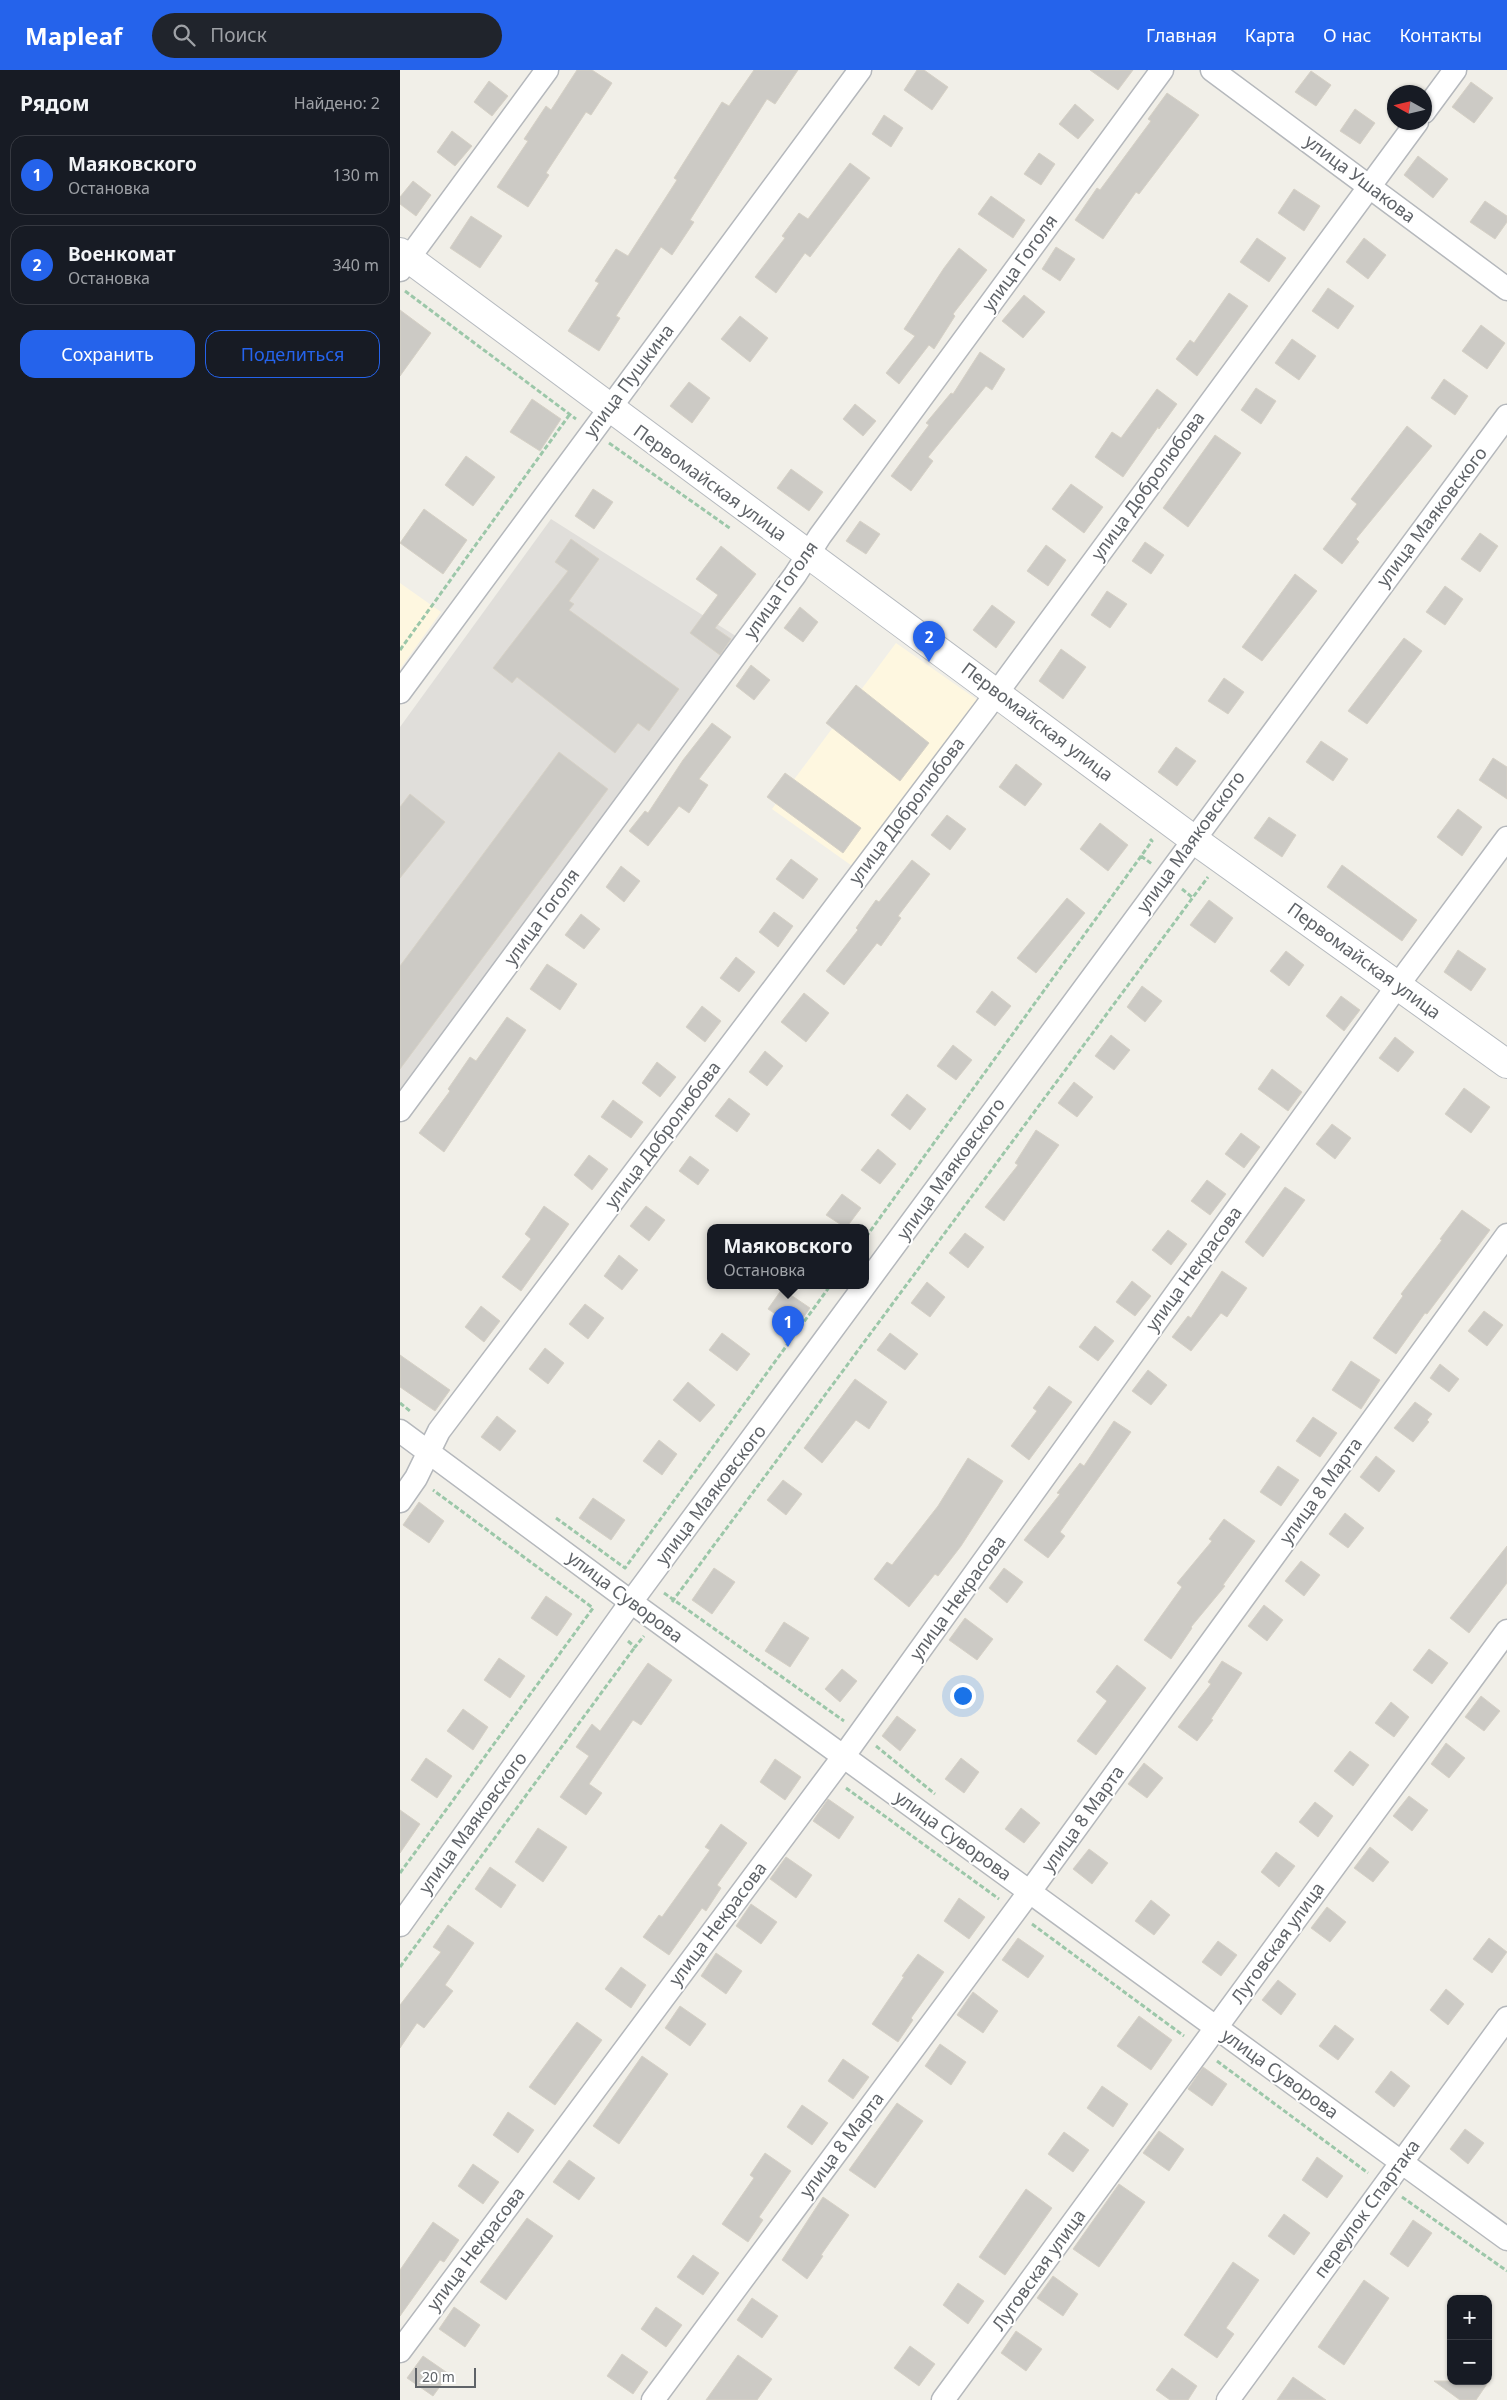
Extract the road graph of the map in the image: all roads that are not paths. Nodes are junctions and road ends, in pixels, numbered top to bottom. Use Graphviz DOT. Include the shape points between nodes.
graph roads {
  1 [pos="548,70"];
  2 [pos="860,70"];
  3 [pos="1162,70"];
  4 [pos="1212,70"];
  5 [pos="1455,70"];
  6 [pos="1432,101"];
  7 [pos="1411,130"];
  8 [pos="1369,186"];
  9 [pos="402,260"];
  10 [pos="1507,289"];
  11 [pos="609,408"];
  12 [pos="1507,416"];
  13 [pos="808,554"];
  14 [pos="400,692"];
  15 [pos="996,692"];
  16 [pos="1507,838"];
  17 [pos="1193,839"];
  18 [pos="1398,985"];
  19 [pos="1507,1064"];
  20 [pos="400,1110"];
  21 [pos="1507,1235"];
  22 [pos="869,1281"];
  23 [pos="863,1289"];
  24 [pos="400,1431"];
  25 [pos="429,1452"];
  26 [pos="400,1501"];
  27 [pos="631,1602"];
  28 [pos="1507,1631"];
  29 [pos="843,1757"];
  30 [pos="1029,1892"];
  31 [pos="400,1925"];
  32 [pos="1507,2018"];
  33 [pos="1216,2028"];
  34 [pos="1401,2162"];
  35 [pos="1507,2239"];
  36 [pos="400,2350"];
  37 [pos="653,2400"];
  38 [pos="943,2400"];
  39 [pos="1228,2400"];
  1 -- 9 [label="street"];
  2 -- 11 [label="street, улица Пушкина"];
  3 -- 13 [label="street, улица Гоголя"];
  4 -- 8 [label="street, улица Ушакова"];
  5 -- 6 [label="street"];
  7 -- 8 [label="street, улица Добролюбова"];
  8 -- 10 [label="street, улица Ушакова"];
  8 -- 15 [label="street, улица Добролюбова"];
  9 -- 11 [label="street, Первомайская улица"];
  11 -- 13 [label="street, Первомайская улица"];
  11 -- 14 [label="street, улица Пушкина"];
  12 -- 17 [label="street, улица Маяковского"];
  13 -- 15 [label="street, Первомайская улица"];
  13 -- 20 [label="street, улица Гоголя"];
  15 -- 17 [label="street, Первомайская улица"];
  15 -- 25 [label="street, улица Добролюбова" via="439,1431"];
  16 -- 18 [label="street, улица Некрасова"];
  17 -- 18 [label="street, Первомайская улица"];
  17 -- 22 [label="street, улица Маяковского"];
  18 -- 19 [label="street, Первомайская улица"];
  18 -- 29 [label="street, улица Некрасова"];
  21 -- 30 [label="street, улица 8 Марта"];
  23 -- 27 [label="street, улица Маяковского"];
  24 -- 25 [label="street, улица Суворова"];
  25 -- 26 [label="street, улица Добролюбова"];
  25 -- 27 [label="street, улица Суворова"];
  27 -- 29 [label="street, улица Суворова" via="650,1629"];
  27 -- 31 [label="street, улица Маяковского"];
  28 -- 33 [label="street, Луговская улица"];
  29 -- 30 [label="street, улица Суворова"];
  29 -- 36 [label="street, улица Некрасова"];
  30 -- 33 [label="street, улица Суворова"];
  30 -- 37 [label="street, улица 8 Марта"];
  32 -- 34 [label="street, переулок Спартака"];
  33 -- 34 [label="street, улица Суворова"];
  33 -- 38 [label="street, Луговская улица"];
  34 -- 35 [label="street, улица Суворова"];
  34 -- 39 [label="street, переулок Спартака"];
}
